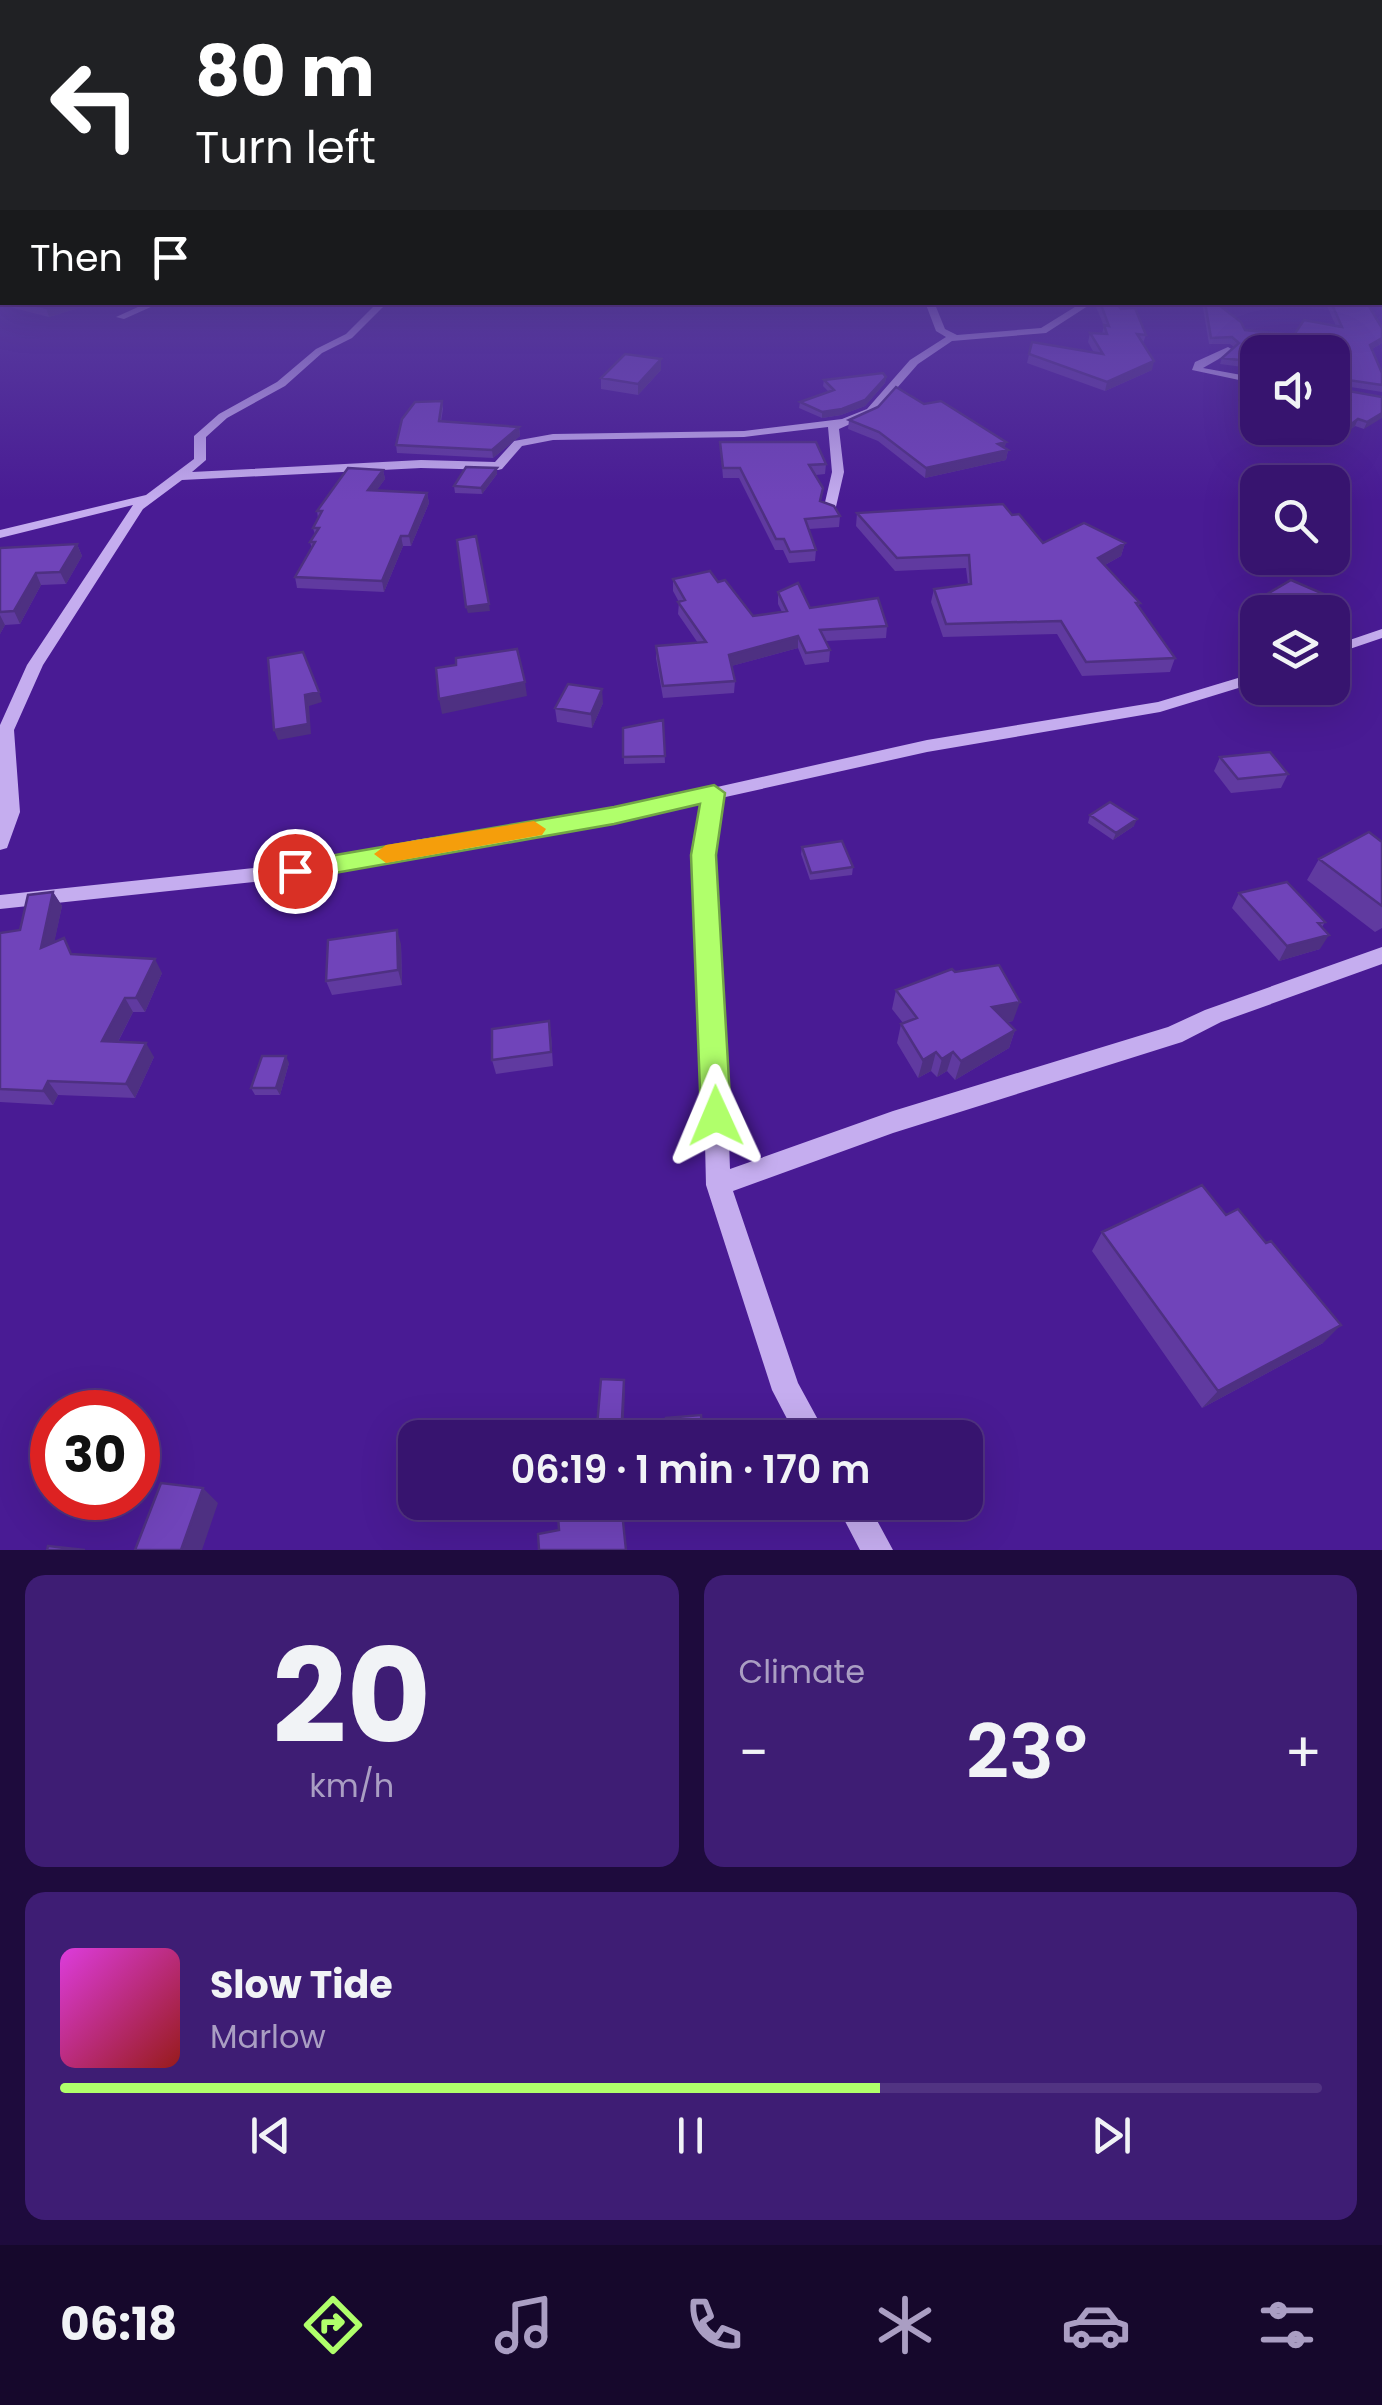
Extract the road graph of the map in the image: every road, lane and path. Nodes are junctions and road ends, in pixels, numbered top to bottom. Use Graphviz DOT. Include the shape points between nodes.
graph roads {
  1 [pos="312,356"];
  2 [pos="923,356"];
  3 [pos="1215,356"];
  4 [pos="1240,378"];
  5 [pos="838,422"];
  6 [pos="181,476"];
  7 [pos="148,497"];
  8 [pos="829,511"];
  9 [pos="0,534"];
  10 [pos="1382,633"];
  11 [pos="1350,645"];
  12 [pos="1240,683"];
  13 [pos="714,793"];
  14 [pos="0,843"];
  15 [pos="0,902"];
  16 [pos="1382,955"];
  17 [pos="718,1185"];
  18 [pos="803,1420"];
  19 [pos="860,1520"];
  20 [pos="878,1550"];
  1 -- 6 [label="street" via="281,384 212,425 200,436 200,460"];
  2 -- 5 [label="street" via="871,411"];
  3 -- 4 [label="street" via="1197,370"];
  5 -- 6 [label="street" via="744,434 552,437 510,447 498,466"];
  5 -- 8 [label="street" via="838,472"];
  6 -- 7 [label="street"];
  7 -- 9 [label="street"];
  7 -- 14 [label="street" via="63,618 6,730 11,812"];
  10 -- 11 [label="street"];
  12 -- 13 [label="street" via="1160,707 927,746"];
  13 -- 15 [label="street" via="328,867"];
  13 -- 17 [label="street" via="704,916 712,970"];
  16 -- 17 [label="street" via="1174,1035 893,1122"];
  17 -- 18 [label="street" via="786,1390"];
  19 -- 20 [label="street"];
}
